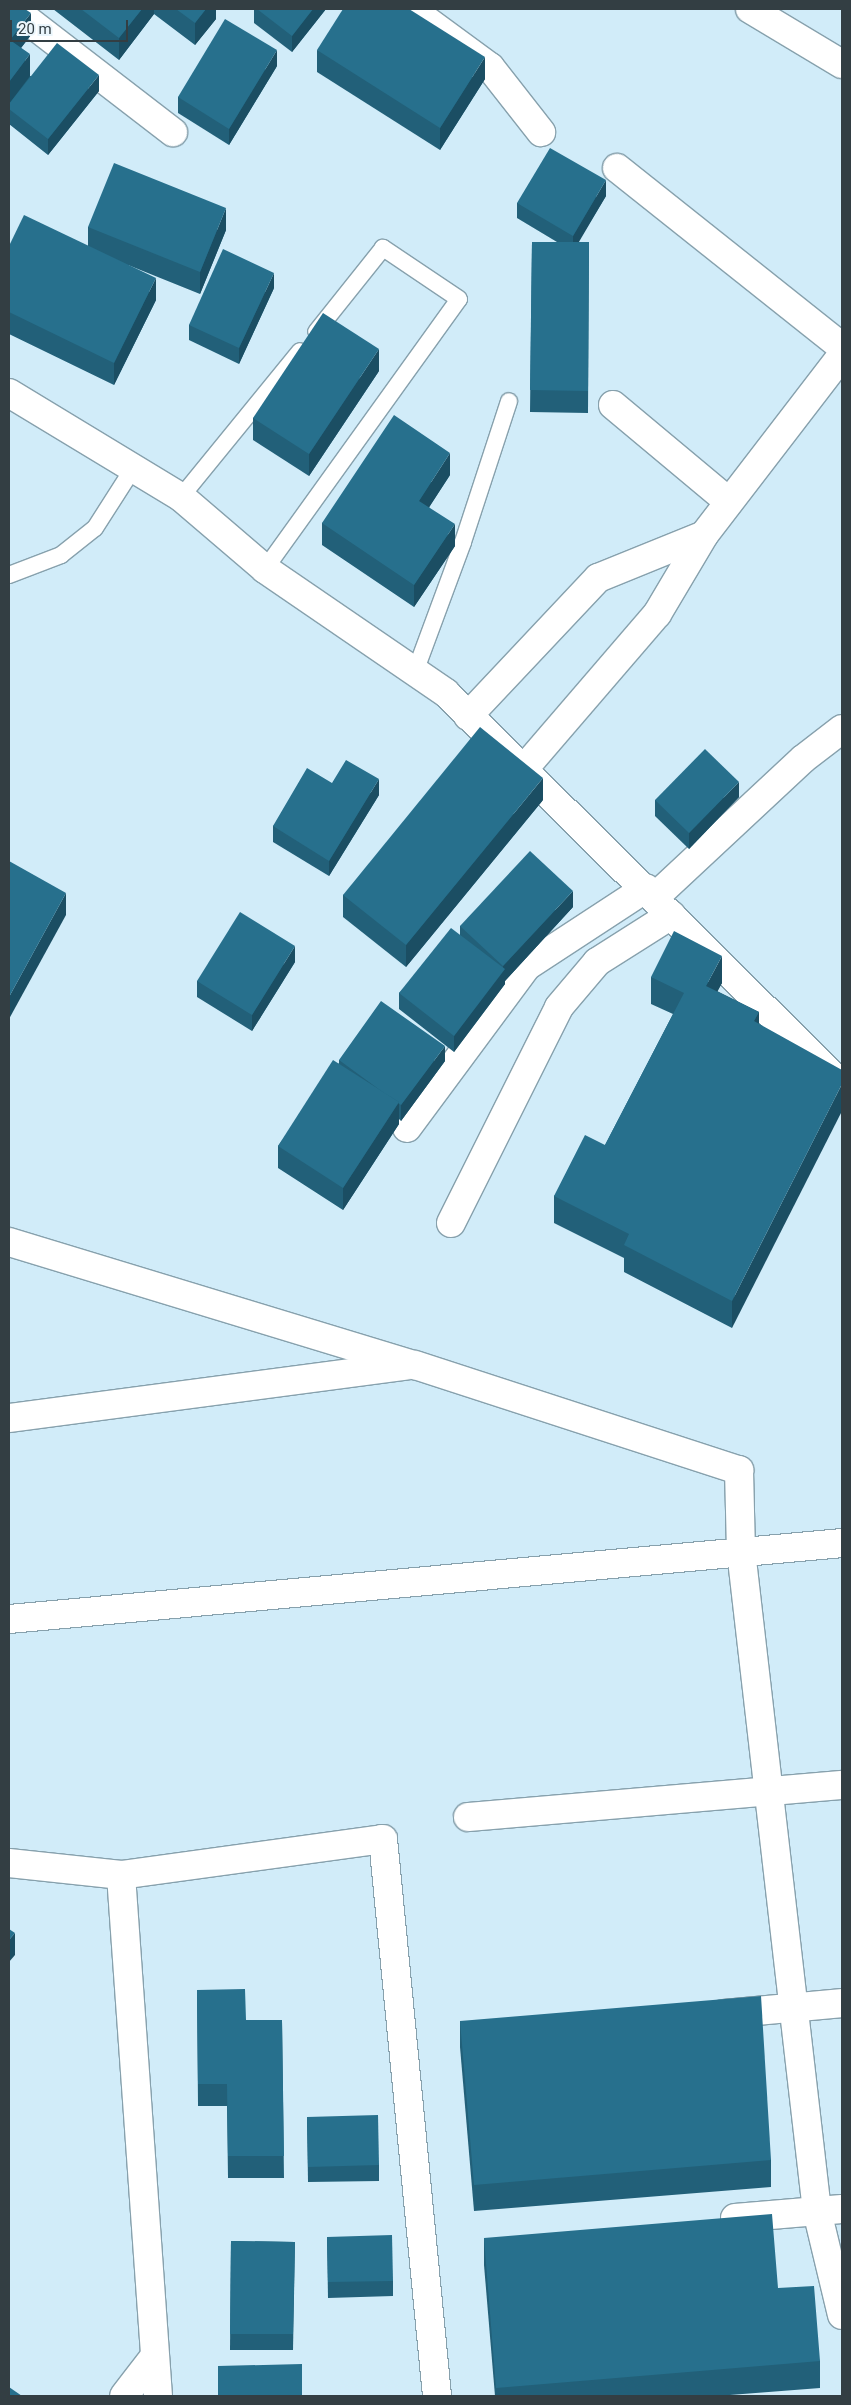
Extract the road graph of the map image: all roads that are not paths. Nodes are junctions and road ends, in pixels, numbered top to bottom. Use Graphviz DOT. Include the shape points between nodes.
graph roads {
  1 [pos="13,9"];
  2 [pos="411,9"];
  3 [pos="750,9"];
  4 [pos="842,64"];
  5 [pos="173,132"];
  6 [pos="541,132"];
  7 [pos="616,168"];
  8 [pos="842,347"];
  9 [pos="842,355"];
  10 [pos="9,393"];
  11 [pos="508,401"];
  12 [pos="613,405"];
  13 [pos="134,467"];
  14 [pos="181,497"];
  15 [pos="729,502"];
  16 [pos="704,535"];
  17 [pos="265,568"];
  18 [pos="9,575"];
  19 [pos="415,672"];
  20 [pos="468,716"];
  21 [pos="842,729"];
  22 [pos="523,770"];
  23 [pos="657,900"];
  24 [pos="842,1085"];
  25 [pos="407,1128"];
  26 [pos="451,1223"];
  27 [pos="9,1242"];
  28 [pos="415,1365"];
  29 [pos="9,1418"];
  30 [pos="842,1543"];
  31 [pos="741,1551"];
  32 [pos="9,1619"];
  33 [pos="842,1786"];
  34 [pos="770,1790"];
  35 [pos="468,1817"];
  36 [pos="9,1863"];
  37 [pos="121,1875"];
  38 [pos="842,2003"];
  39 [pos="794,2007"];
  40 [pos="697,2016"];
  41 [pos="830,2210"];
  42 [pos="709,2220"];
  43 [pos="842,2315"];
  44 [pos="154,2357"];
  45 [pos="124,2396"];
  46 [pos="158,2396"];
  47 [pos="437,2396"];
  1 -- 5 [label="street"];
  2 -- 6 [label="street" via="490,67"];
  3 -- 4 [label="street"];
  7 -- 8 [label="street"];
  9 -- 15 [label="street"];
  10 -- 13 [label="street"];
  11 -- 19 [label="lane" via="463,542"];
  12 -- 15 [label="street"];
  13 -- 14 [label="street"];
  13 -- 18 [label="lane" via="95,528 60,555"];
  14 -- 17 [label="street"];
  14 -- 17 [label="lane" via="346,298 383,248 459,299"];
  15 -- 16 [label="street"];
  16 -- 20 [label="street" via="598,578"];
  16 -- 22 [label="street" via="657,614"];
  17 -- 19 [label="street"];
  19 -- 20 [label="street" via="446,693"];
  20 -- 22 [label="street"];
  21 -- 23 [label="street" via="803,759"];
  22 -- 23 [label="street"];
  23 -- 24 [label="street"];
  23 -- 25 [label="street" via="527,966"];
  23 -- 26 [label="street" via="597,962 559,1008"];
  27 -- 28 [label="street"];
  28 -- 29 [label="street"];
  28 -- 31 [label="street" via="739,1470"];
  30 -- 31 [label="street"];
  31 -- 32 [label="street"];
  31 -- 34 [label="street"];
  33 -- 34 [label="street"];
  34 -- 35 [label="street"];
  34 -- 39 [label="street"];
  36 -- 37 [label="street"];
  37 -- 44 [label="street"];
  37 -- 47 [label="street" via="383,1839"];
  38 -- 39 [label="street"];
  39 -- 40 [label="street"];
  39 -- 41 [label="street"];
  41 -- 42 [label="street"];
  41 -- 43 [label="street"];
  44 -- 45 [label="street"];
  44 -- 46 [label="street"];
}
